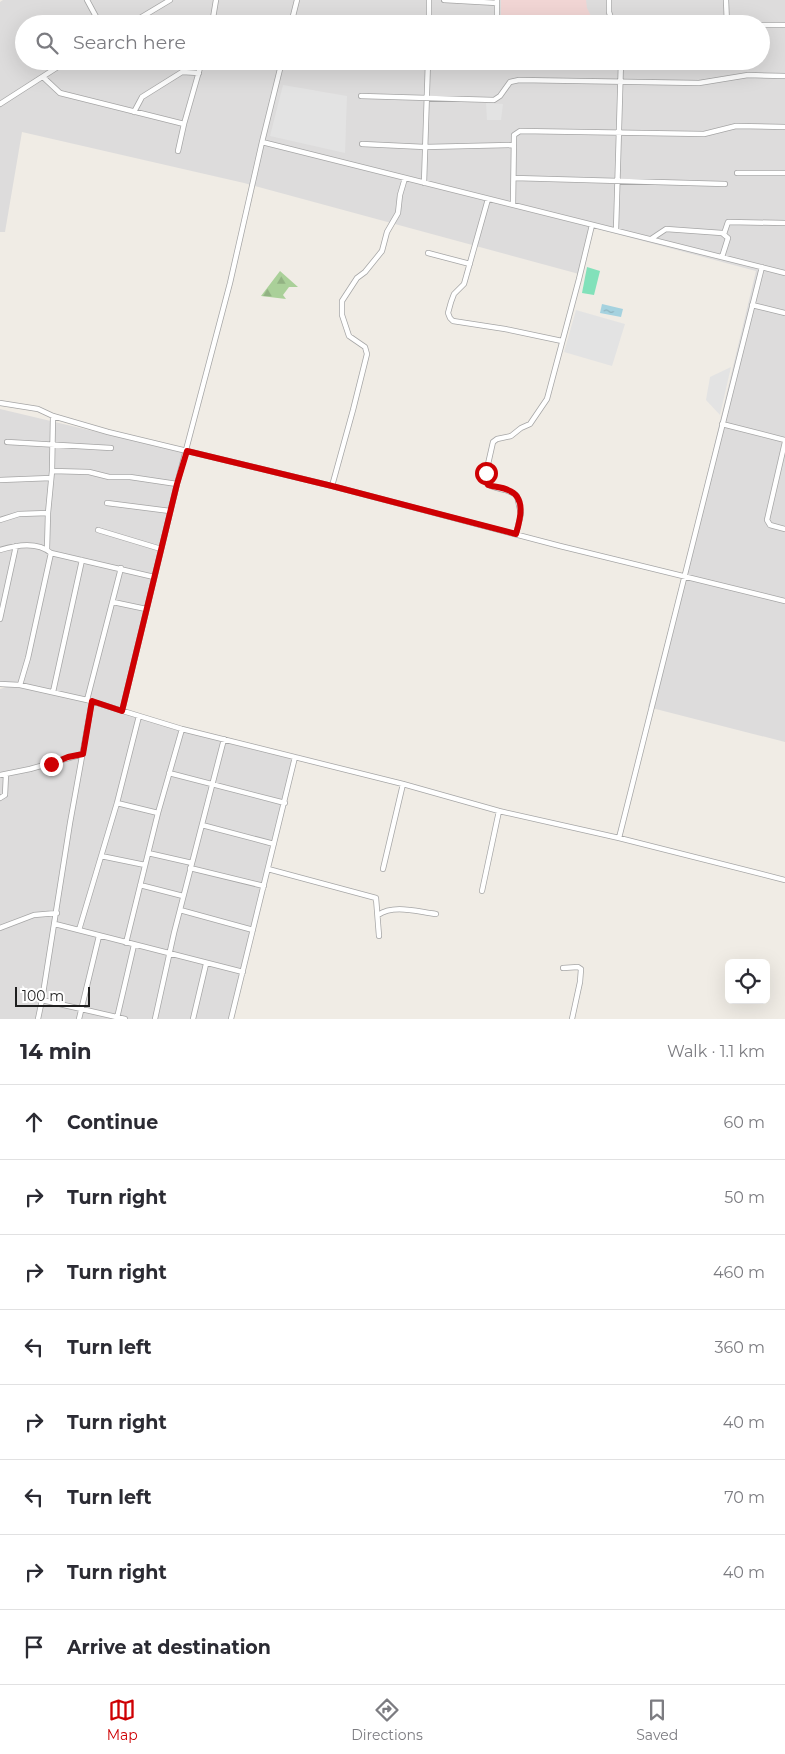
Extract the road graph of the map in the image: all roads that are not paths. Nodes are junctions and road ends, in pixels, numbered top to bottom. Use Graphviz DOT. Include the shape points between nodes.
graph roads {
  1 [pos="87,0"];
  2 [pos="170,0"];
  3 [pos="216,0"];
  4 [pos="297,0"];
  5 [pos="429,0"];
  6 [pos="444,0"];
  7 [pos="609,0"];
  8 [pos="726,0"];
  9 [pos="497,2"];
  10 [pos="95,15"];
  11 [pos="145,15"];
  12 [pos="214,15"];
  13 [pos="293,15"];
  14 [pos="429,15"];
  15 [pos="497,15"];
  16 [pos="610,15"];
  17 [pos="727,15"];
  18 [pos="770,25"];
  19 [pos="785,25"];
  20 [pos="52,70"];
  21 [pos="200,70"];
  22 [pos="280,70"];
  23 [pos="428,70"];
  24 [pos="620,70"];
  25 [pos="199,73"];
  26 [pos="785,76"];
  27 [pos="43,77"];
  28 [pos="620,83"];
  29 [pos="361,96"];
  30 [pos="427,98"];
  31 [pos="0,104"];
  32 [pos="134,112"];
  33 [pos="184,124"];
  34 [pos="785,127"];
  35 [pos="618,133"];
  36 [pos="262,142"];
  37 [pos="362,144"];
  38 [pos="514,146"];
  39 [pos="426,147"];
  40 [pos="178,151"];
  41 [pos="737,172"];
  42 [pos="785,173"];
  43 [pos="405,178"];
  44 [pos="514,178"];
  45 [pos="616,182"];
  46 [pos="424,183"];
  47 [pos="724,184"];
  48 [pos="488,198"];
  49 [pos="513,205"];
  50 [pos="785,223"];
  51 [pos="592,224"];
  52 [pos="616,230"];
  53 [pos="724,234"];
  54 [pos="651,239"];
  55 [pos="428,253"];
  56 [pos="722,257"];
  57 [pos="470,264"];
  58 [pos="762,267"];
  59 [pos="785,273"];
  60 [pos="752,305"];
  61 [pos="785,313"];
  62 [pos="562,341"];
  63 [pos="0,403"];
  64 [pos="53,416"];
  65 [pos="722,424"];
  66 [pos="785,441"];
  67 [pos="7,442"];
  68 [pos="53,444"];
  69 [pos="111,448"];
  70 [pos="187,451"];
  71 [pos="52,471"];
  72 [pos="51,478"];
  73 [pos="0,480"];
  74 [pos="177,484"];
  75 [pos="332,486"];
  76 [pos="107,503"];
  77 [pos="170,511"];
  78 [pos="48,513"];
  79 [pos="0,520"];
  80 [pos="785,529"];
  81 [pos="98,530"];
  82 [pos="516,534"];
  83 [pos="16,546"];
  84 [pos="161,549"];
  85 [pos="0,550"];
  86 [pos="49,551"];
  87 [pos="82,560"];
  88 [pos="121,568"];
  89 [pos="684,575"];
  90 [pos="154,577"];
  91 [pos="785,601"];
  92 [pos="113,602"];
  93 [pos="146,609"];
  94 [pos="0,619"];
  95 [pos="0,684"];
  96 [pos="20,685"];
  97 [pos="53,692"];
  98 [pos="90,700"];
  99 [pos="122,711"];
  100 [pos="138,716"];
  101 [pos="182,729"];
  102 [pos="224,739"];
  103 [pos="83,754"];
  104 [pos="295,757"];
  105 [pos="170,773"];
  106 [pos="6,774"];
  107 [pos="0,775"];
  108 [pos="212,784"];
  109 [pos="403,784"];
  110 [pos="0,798"];
  111 [pos="117,803"];
  112 [pos="284,803"];
  113 [pos="499,811"];
  114 [pos="158,813"];
  115 [pos="202,825"];
  116 [pos="619,838"];
  117 [pos="274,844"];
  118 [pos="148,853"];
  119 [pos="101,856"];
  120 [pos="145,865"];
  121 [pos="191,865"];
  122 [pos="268,869"];
  123 [pos="383,869"];
  124 [pos="785,880"];
  125 [pos="140,885"];
  126 [pos="264,886"];
  127 [pos="482,891"];
  128 [pos="183,896"];
  129 [pos="180,910"];
  130 [pos="57,913"];
  131 [pos="436,914"];
  132 [pos="378,915"];
  133 [pos="55,924"];
  134 [pos="0,928"];
  135 [pos="79,930"];
  136 [pos="253,930"];
  137 [pos="99,936"];
  138 [pos="379,936"];
  139 [pos="126,943"];
  140 [pos="134,945"];
  141 [pos="169,955"];
  142 [pos="206,964"];
  143 [pos="563,968"];
  144 [pos="243,972"];
  145 [pos="42,1000"];
  146 [pos="81,1008"];
  147 [pos="117,1018"];
  148 [pos="38,1019"];
  149 [pos="79,1019"];
  150 [pos="125,1019"];
  151 [pos="155,1019"];
  152 [pos="193,1019"];
  153 [pos="231,1019"];
  154 [pos="572,1019"];
  1 -- 10 [label="street"];
  2 -- 11 [label="street"];
  3 -- 12 [label="street"];
  4 -- 13 [label="street"];
  5 -- 14 [label="street"];
  6 -- 9 [label="street"];
  7 -- 16 [label="street"];
  8 -- 17 [label="street"];
  9 -- 15 [label="street"];
  18 -- 19 [label="street"];
  20 -- 27 [label="street"];
  21 -- 25 [label="street"];
  22 -- 36 [label="street"];
  23 -- 30 [label="street"];
  24 -- 28 [label="street"];
  25 -- 32 [label="street" via="182,72 142,97"];
  25 -- 33 [label="street"];
  26 -- 28 [label="street" via="748,76 699,83"];
  27 -- 31 [label="street"];
  27 -- 32 [label="street" via="60,94"];
  28 -- 30 [label="street" via="519,80 510,82 496,100"];
  28 -- 35 [label="street"];
  29 -- 30 [label="street"];
  30 -- 39 [label="street"];
  32 -- 33 [label="street"];
  33 -- 40 [label="street"];
  34 -- 35 [label="street" via="736,126 704,134"];
  35 -- 38 [label="street" via="520,131 514,134"];
  35 -- 45 [label="street"];
  36 -- 43 [label="street"];
  36 -- 70 [label="street"];
  37 -- 39 [label="street"];
  38 -- 39 [label="street"];
  38 -- 44 [label="street"];
  39 -- 46 [label="street"];
  41 -- 42 [label="street"];
  43 -- 46 [label="street"];
  43 -- 75 [label="street" via="398,213 387,232 382,251 357,278 342,301 342,316 349,336 365,347 367,357"];
  44 -- 45 [label="street"];
  44 -- 49 [label="street"];
  45 -- 47 [label="street"];
  45 -- 52 [label="street"];
  46 -- 48 [label="street"];
  48 -- 49 [label="street"];
  48 -- 57 [label="street"];
  49 -- 51 [label="street"];
  50 -- 53 [label="street" via="728,222"];
  51 -- 52 [label="street"];
  51 -- 62 [label="street"];
  52 -- 54 [label="street"];
  53 -- 54 [label="street" via="666,229"];
  53 -- 56 [label="street" via="728,238"];
  54 -- 56 [label="street"];
  55 -- 57 [label="street"];
  56 -- 58 [label="street"];
  57 -- 62 [label="street" via="464,284 451,302 448,313 451,320"];
  58 -- 59 [label="street"];
  58 -- 60 [label="street"];
  60 -- 61 [label="street"];
  60 -- 65 [label="street"];
  62 -- 82 [label="street" via="549,394 538,414 515,434 497,439 492,444 486,483 507,489 517,496 521,514"];
  63 -- 64 [label="street"];
  64 -- 68 [label="street"];
  64 -- 70 [label="street"];
  65 -- 66 [label="street"];
  65 -- 89 [label="street"];
  66 -- 80 [label="street" via="767,520 770,525"];
  67 -- 68 [label="street"];
  68 -- 69 [label="street"];
  68 -- 71 [label="street"];
  70 -- 74 [label="street"];
  70 -- 75 [label="street"];
  71 -- 72 [label="street"];
  71 -- 74 [label="street" via="89,472"];
  72 -- 73 [label="street"];
  72 -- 78 [label="street"];
  74 -- 77 [label="street"];
  75 -- 82 [label="street"];
  76 -- 77 [label="street"];
  77 -- 84 [label="street"];
  78 -- 79 [label="street" via="20,514"];
  78 -- 86 [label="street"];
  81 -- 84 [label="street"];
  82 -- 89 [label="street"];
  83 -- 85 [label="street"];
  83 -- 86 [label="street" via="31,545"];
  83 -- 94 [label="street"];
  84 -- 90 [label="street"];
  86 -- 87 [label="street"];
  86 -- 96 [label="street"];
  87 -- 88 [label="street"];
  87 -- 97 [label="street"];
  88 -- 90 [label="street"];
  88 -- 92 [label="street"];
  89 -- 91 [label="street"];
  89 -- 116 [label="street"];
  90 -- 93 [label="street"];
  92 -- 93 [label="street"];
  92 -- 98 [label="street"];
  93 -- 99 [label="street"];
  95 -- 96 [label="street"];
  96 -- 97 [label="street"];
  97 -- 98 [label="street"];
  98 -- 99 [label="street"];
  98 -- 103 [label="street"];
  99 -- 100 [label="street"];
  100 -- 101 [label="street"];
  100 -- 111 [label="street"];
  101 -- 102 [label="street"];
  101 -- 105 [label="street"];
  102 -- 104 [label="street"];
  102 -- 108 [label="street"];
  103 -- 106 [label="street"];
  103 -- 130 [label="street"];
  104 -- 109 [label="street"];
  104 -- 112 [label="street"];
  105 -- 108 [label="street"];
  105 -- 114 [label="street"];
  106 -- 107 [label="street"];
  106 -- 110 [label="street" via="5,795"];
  108 -- 112 [label="street"];
  108 -- 115 [label="street"];
  109 -- 113 [label="street"];
  109 -- 123 [label="street"];
  111 -- 114 [label="street"];
  111 -- 119 [label="street"];
  112 -- 117 [label="street"];
  113 -- 116 [label="street"];
  113 -- 127 [label="street"];
  114 -- 118 [label="street"];
  115 -- 117 [label="street"];
  115 -- 121 [label="street"];
  116 -- 124 [label="street"];
  117 -- 122 [label="street"];
  118 -- 120 [label="street"];
  118 -- 121 [label="street"];
  119 -- 120 [label="street"];
  119 -- 135 [label="street"];
  120 -- 125 [label="street"];
  121 -- 126 [label="street"];
  121 -- 128 [label="street"];
  122 -- 126 [label="street"];
  122 -- 132 [label="street" via="372,896 378,901"];
  125 -- 128 [label="street"];
  125 -- 139 [label="street"];
  126 -- 136 [label="street"];
  128 -- 129 [label="street"];
  129 -- 136 [label="street"];
  129 -- 141 [label="street"];
  130 -- 133 [label="street"];
  130 -- 134 [label="street" via="34,915"];
  131 -- 132 [label="street" via="396,909"];
  132 -- 138 [label="street"];
  133 -- 135 [label="street"];
  133 -- 145 [label="street"];
  135 -- 137 [label="street"];
  136 -- 144 [label="street"];
  137 -- 139 [label="street"];
  137 -- 146 [label="street"];
  139 -- 140 [label="street"];
  140 -- 141 [label="street"];
  140 -- 147 [label="street"];
  141 -- 142 [label="street"];
  141 -- 151 [label="street"];
  142 -- 144 [label="street"];
  142 -- 152 [label="street"];
  143 -- 154 [label="street" via="578,967 581,970"];
  144 -- 153 [label="street"];
  145 -- 146 [label="street"];
  145 -- 148 [label="street"];
  146 -- 147 [label="street"];
  146 -- 149 [label="street"];
  147 -- 150 [label="street"];
}
